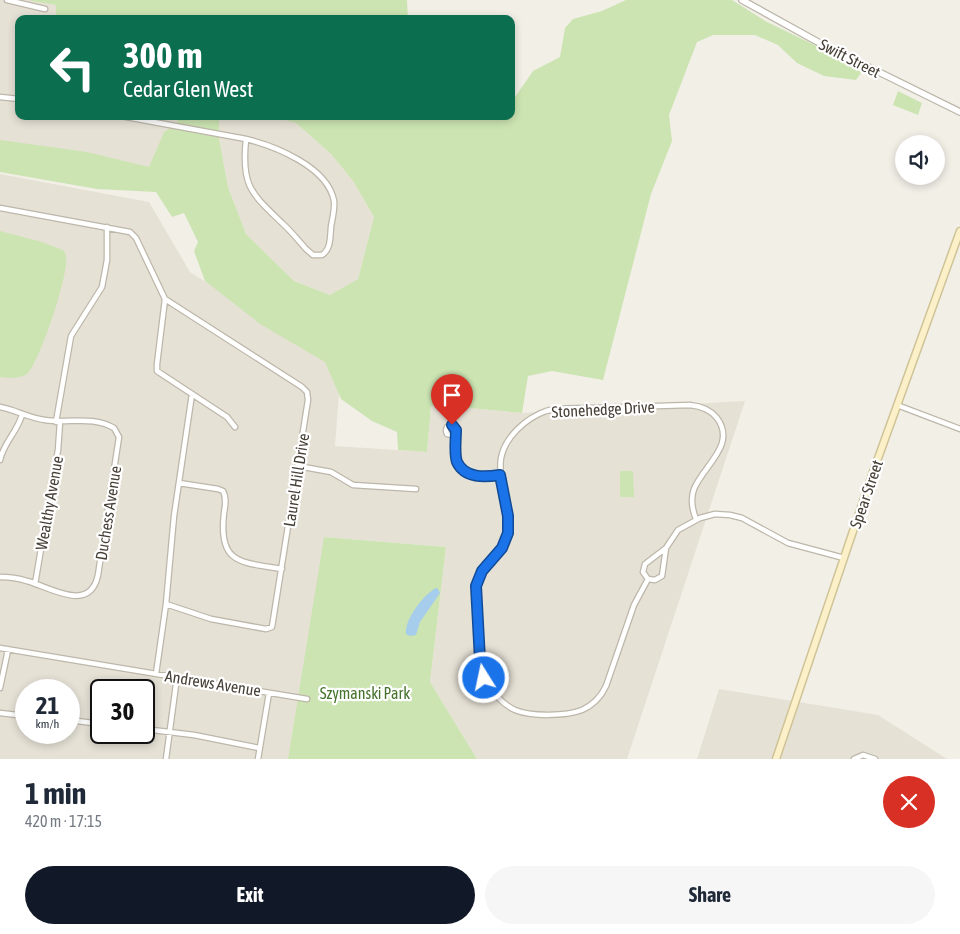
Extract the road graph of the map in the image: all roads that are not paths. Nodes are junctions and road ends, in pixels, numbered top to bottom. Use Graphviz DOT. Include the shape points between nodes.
graph roads {
  1 [pos="7,0"];
  2 [pos="742,0"];
  3 [pos="45,9"];
  4 [pos="0,97"];
  5 [pos="15,99"];
  6 [pos="960,112"];
  7 [pos="143,120"];
  8 [pos="246,139"];
  9 [pos="0,208"];
  10 [pos="108,227"];
  11 [pos="960,231"];
  12 [pos="165,299"];
  13 [pos="192,394"];
  14 [pos="897,405"];
  15 [pos="0,407"];
  16 [pos="22,415"];
  17 [pos="58,422"];
  18 [pos="236,427"];
  19 [pos="960,429"];
  20 [pos="456,436"];
  21 [pos="0,460"];
  22 [pos="298,466"];
  23 [pos="500,475"];
  24 [pos="179,483"];
  25 [pos="416,489"];
  26 [pos="696,520"];
  27 [pos="666,548"];
  28 [pos="844,558"];
  29 [pos="282,568"];
  30 [pos="0,577"];
  31 [pos="648,579"];
  32 [pos="35,584"];
  33 [pos="166,604"];
  34 [pos="0,648"];
  35 [pos="8,650"];
  36 [pos="156,674"];
  37 [pos="177,677"];
  38 [pos="0,688"];
  39 [pos="269,693"];
  40 [pos="307,699"];
  41 [pos="0,713"];
  42 [pos="15,715"];
  43 [pos="155,730"];
  44 [pos="170,732"];
  45 [pos="259,748"];
  46 [pos="166,759"];
  47 [pos="258,759"];
  48 [pos="776,759"];
  49 [pos="854,759"];
  50 [pos="875,759"];
  1 -- 3 [label="street"];
  2 -- 6 [label="street, Swift Street" via="816,41"];
  4 -- 5 [label="street"];
  7 -- 8 [label="street"];
  8 -- 8 [label="street" via="278,149 304,164 331,191 334,202 329,247 322,255 313,254 306,248 254,196 246,176"];
  9 -- 10 [label="street"];
  10 -- 12 [label="street" via="132,234"];
  10 -- 17 [label="street, Wealthy Avenue" via="102,288 71,336"];
  11 -- 14 [label="main road, Spear Street"];
  12 -- 13 [label="street" via="158,371"];
  12 -- 22 [label="street, Laurel Hill Drive" via="306,390 308,400"];
  13 -- 18 [label="street" via="227,417"];
  13 -- 24 [label="street"];
  14 -- 19 [label="street"];
  14 -- 28 [label="main road, Spear Street"];
  15 -- 16 [label="street"];
  16 -- 17 [label="street"];
  16 -- 21 [label="street"];
  17 -- 32 [label="street, Wealthy Avenue" via="58,450"];
  17 -- 32 [label="street, Duchess Avenue" via="81,420 114,428 118,434 117,451 98,575 92,590 79,596"];
  20 -- 23 [label="street" via="457,461 467,472 479,477"];
  22 -- 25 [label="street" via="331,472 350,484"];
  22 -- 29 [label="street, Laurel Hill Drive"];
  23 -- 26 [label="street, Stonehedge Drive" via="502,454 509,439 523,425 548,410 697,406 716,417 723,435 719,451 693,492"];
  23 -- 31 [label="street, Stonehedge Drive" via="508,533 502,548 482,571 476,592 483,674 504,704 522,712 542,715 576,712 594,703 606,686 634,605"];
  24 -- 29 [label="street" via="223,491 226,498 222,537 230,553 244,562"];
  24 -- 33 [label="street"];
  26 -- 27 [label="street" via="678,530"];
  26 -- 28 [label="street" via="711,515 736,516 788,543"];
  27 -- 31 [label="street" via="644,566 643,572"];
  27 -- 31 [label="street" via="662,576"];
  28 -- 48 [label="main road, Spear Street"];
  29 -- 33 [label="street, Laurel Hill Drive" via="273,624 269,630 211,619"];
  30 -- 32 [label="street"];
  33 -- 36 [label="street"];
  34 -- 35 [label="street, Andrews Avenue"];
  35 -- 36 [label="street, Andrews Avenue"];
  35 -- 38 [label="street"];
  36 -- 37 [label="street, Andrews Avenue"];
  37 -- 39 [label="street, Andrews Avenue"];
  37 -- 44 [label="street"];
  39 -- 40 [label="street, Andrews Avenue"];
  39 -- 45 [label="street"];
  41 -- 42 [label="street"];
  43 -- 44 [label="street"];
  44 -- 45 [label="street"];
  44 -- 46 [label="street"];
  45 -- 47 [label="street"];
  49 -- 50 [label="street" via="863,755"];
}
